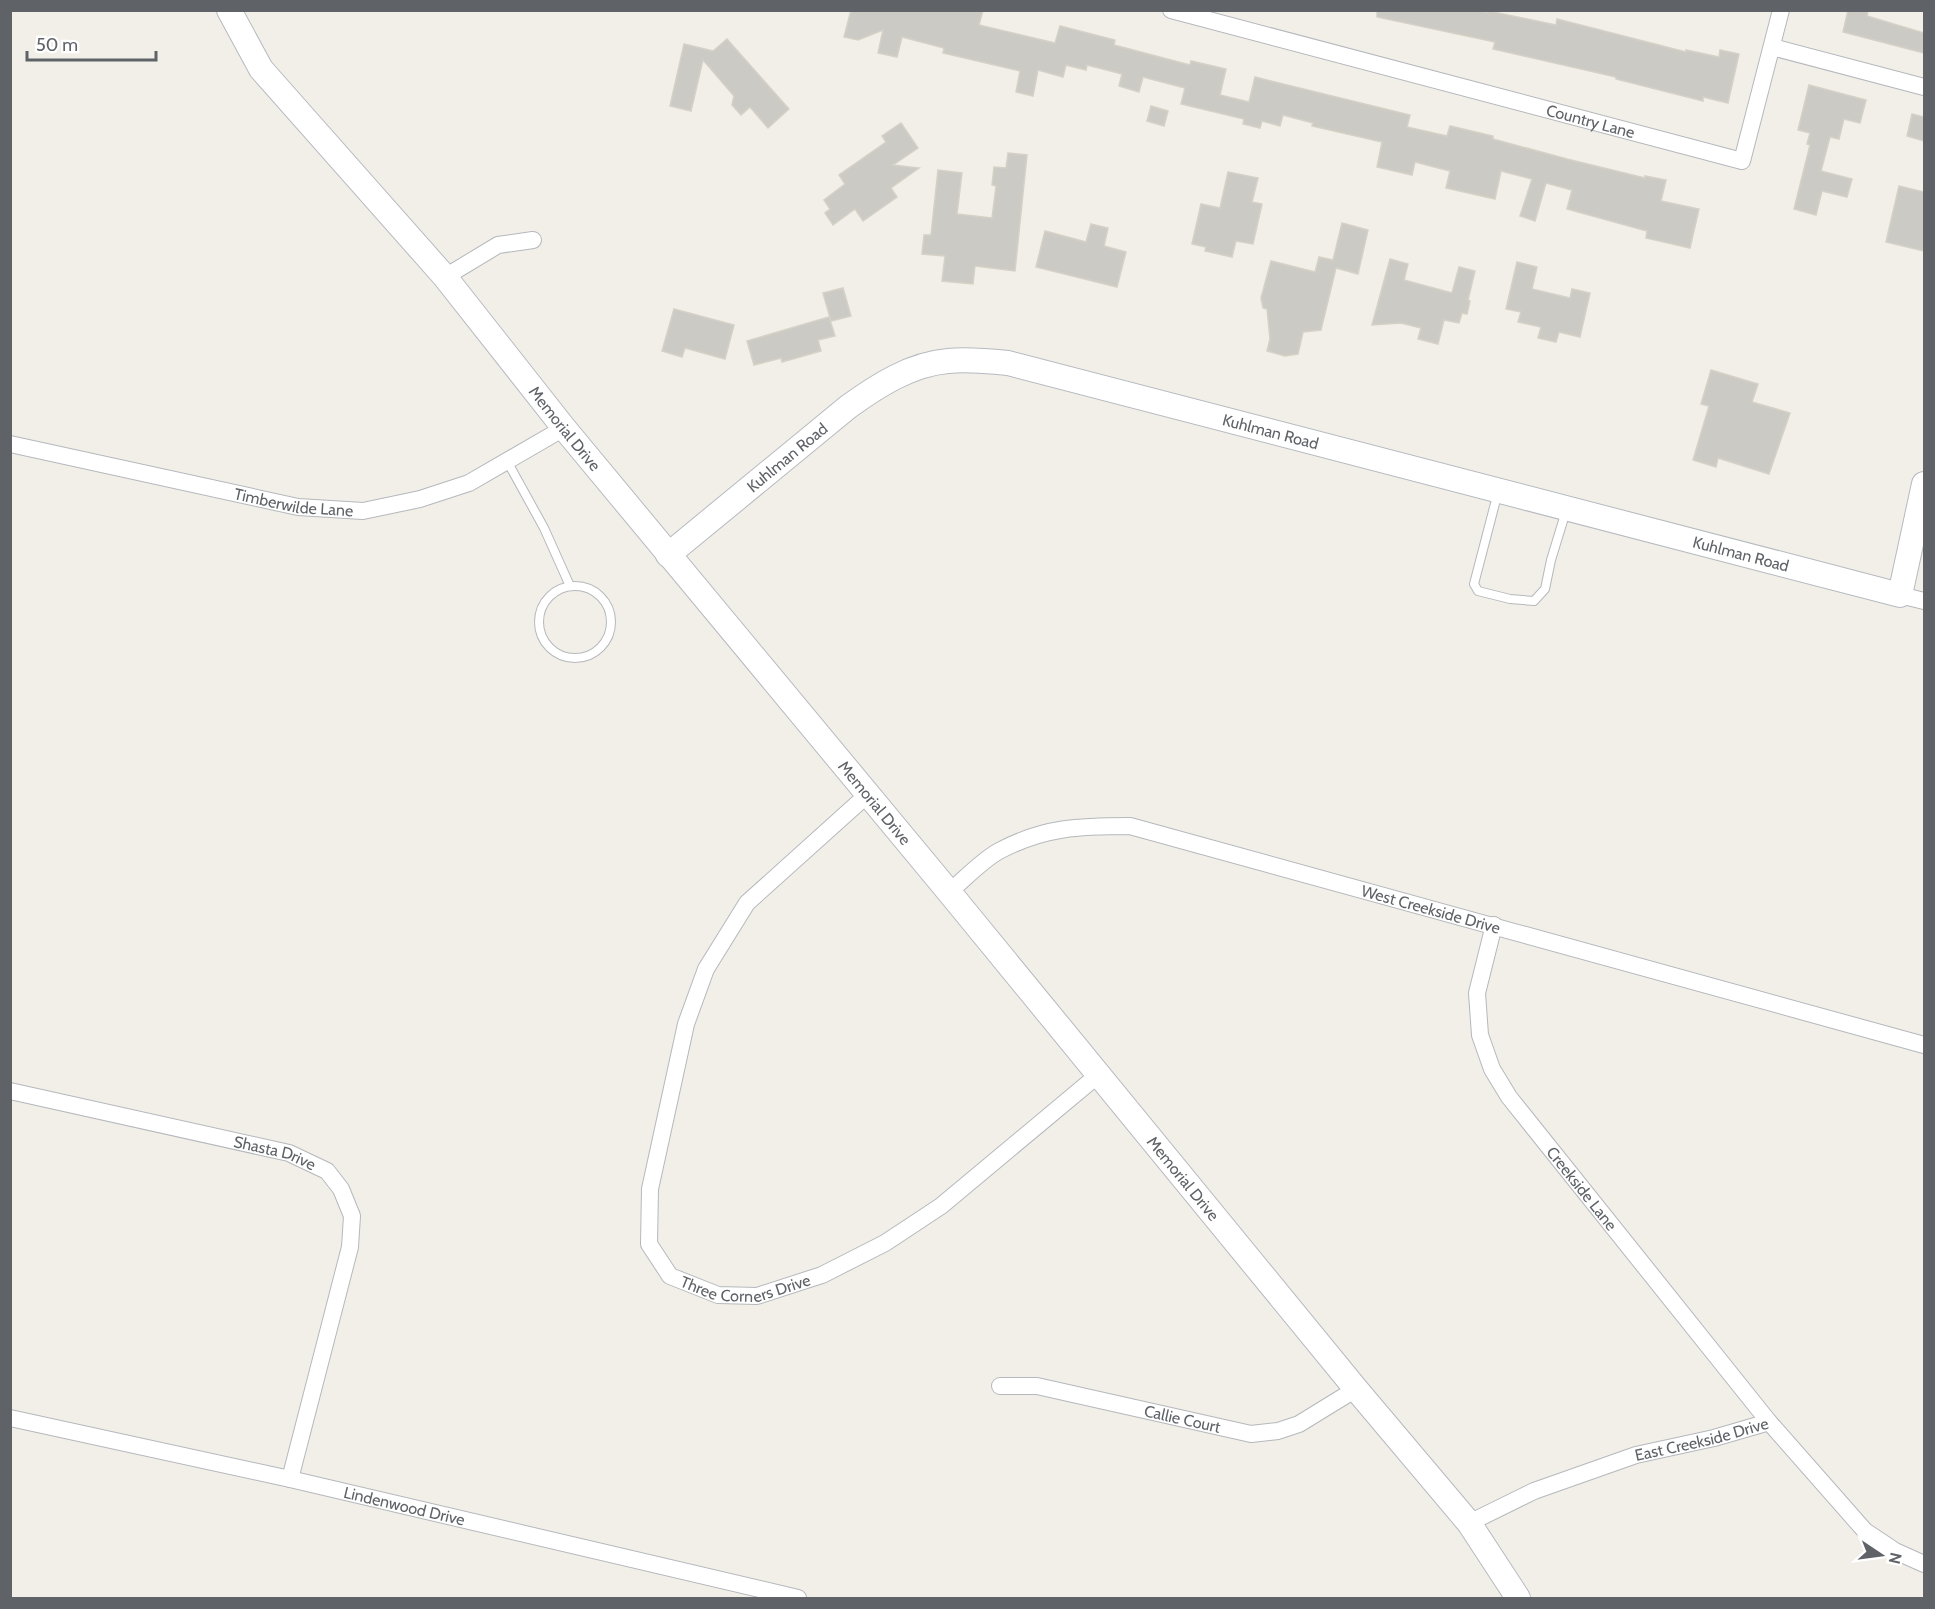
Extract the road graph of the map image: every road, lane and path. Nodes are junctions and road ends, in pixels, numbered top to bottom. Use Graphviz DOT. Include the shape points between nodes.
graph roads {
  1 [pos="229,10"];
  2 [pos="1171,10"];
  3 [pos="1781,10"];
  4 [pos="1772,47"];
  5 [pos="1924,87"];
  6 [pos="533,240"];
  7 [pos="445,277"];
  8 [pos="564,428"];
  9 [pos="10,444"];
  10 [pos="507,461"];
  11 [pos="1924,484"];
  12 [pos="1499,490"];
  13 [pos="1567,508"];
  14 [pos="669,555"];
  15 [pos="570,586"];
  16 [pos="1900,595"];
  17 [pos="1924,601"];
  18 [pos="867,795"];
  19 [pos="949,892"];
  20 [pos="1494,925"];
  21 [pos="1924,1045"];
  22 [pos="1098,1075"];
  23 [pos="10,1091"];
  24 [pos="1000,1386"];
  25 [pos="1356,1389"];
  26 [pos="10,1418"];
  27 [pos="1769,1422"];
  28 [pos="290,1479"];
  29 [pos="1469,1523"];
  30 [pos="1924,1564"];
  31 [pos="798,1599"];
  32 [pos="1518,1599"];
  1 -- 7 [label="street, Memorial Drive" via="261,69"];
  2 -- 4 [label="street, Country Lane" via="1742,161"];
  3 -- 4 [label="street"];
  4 -- 5 [label="street"];
  6 -- 7 [label="street" via="498,245"];
  7 -- 8 [label="street, Memorial Drive"];
  8 -- 10 [label="street, Timberwilde Lane"];
  8 -- 14 [label="street, Memorial Drive"];
  9 -- 10 [label="street, Timberwilde Lane" via="298,507 363,511 469,483"];
  10 -- 15 [label="lane"];
  11 -- 16 [label="street"];
  12 -- 13 [label="street, Kuhlman Road"];
  12 -- 13 [label="lane" via="1474,584 1478,591 1534,601 1545,590"];
  12 -- 14 [label="street, Kuhlman Road" via="1008,363 947,361 923,366 867,393"];
  13 -- 16 [label="street, Kuhlman Road"];
  14 -- 18 [label="street, Memorial Drive"];
  15 -- 15 [label="lane" via="549,597 539,617 539,628 549,648 569,658 593,653 602,645 608,635 610,616 603,600 594,592"];
  16 -- 17 [label="street, Kuhlman Road"];
  18 -- 19 [label="street, Memorial Drive"];
  18 -- 22 [label="street, Three Corners Drive" via="747,903 706,969 686,1024 650,1189 649,1244 670,1276 718,1295 756,1296 822,1275 885,1243 940,1206"];
  19 -- 20 [label="street, West Creekside Drive" via="998,852 1044,832 1083,826 1130,826"];
  19 -- 22 [label="street, Memorial Drive"];
  20 -- 21 [label="street, West Creekside Drive"];
  20 -- 27 [label="street, Creekside Lane" via="1477,993 1480,1035 1492,1069 1509,1097"];
  22 -- 25 [label="street, Memorial Drive"];
  23 -- 28 [label="street, Shasta Drive" via="289,1153 327,1171 340,1189 352,1216 350,1247"];
  24 -- 25 [label="street, Callie Court" via="1037,1386 1251,1434 1299,1424"];
  25 -- 29 [label="street, Memorial Drive"];
  26 -- 28 [label="street, Lindenwood Drive"];
  27 -- 29 [label="street, East Creekside Drive" via="1636,1455 1534,1491"];
  27 -- 30 [label="street, East Creekside Drive" via="1865,1531 1894,1551"];
  28 -- 31 [label="street, Lindenwood Drive"];
  29 -- 32 [label="street, Memorial Drive"];
}
